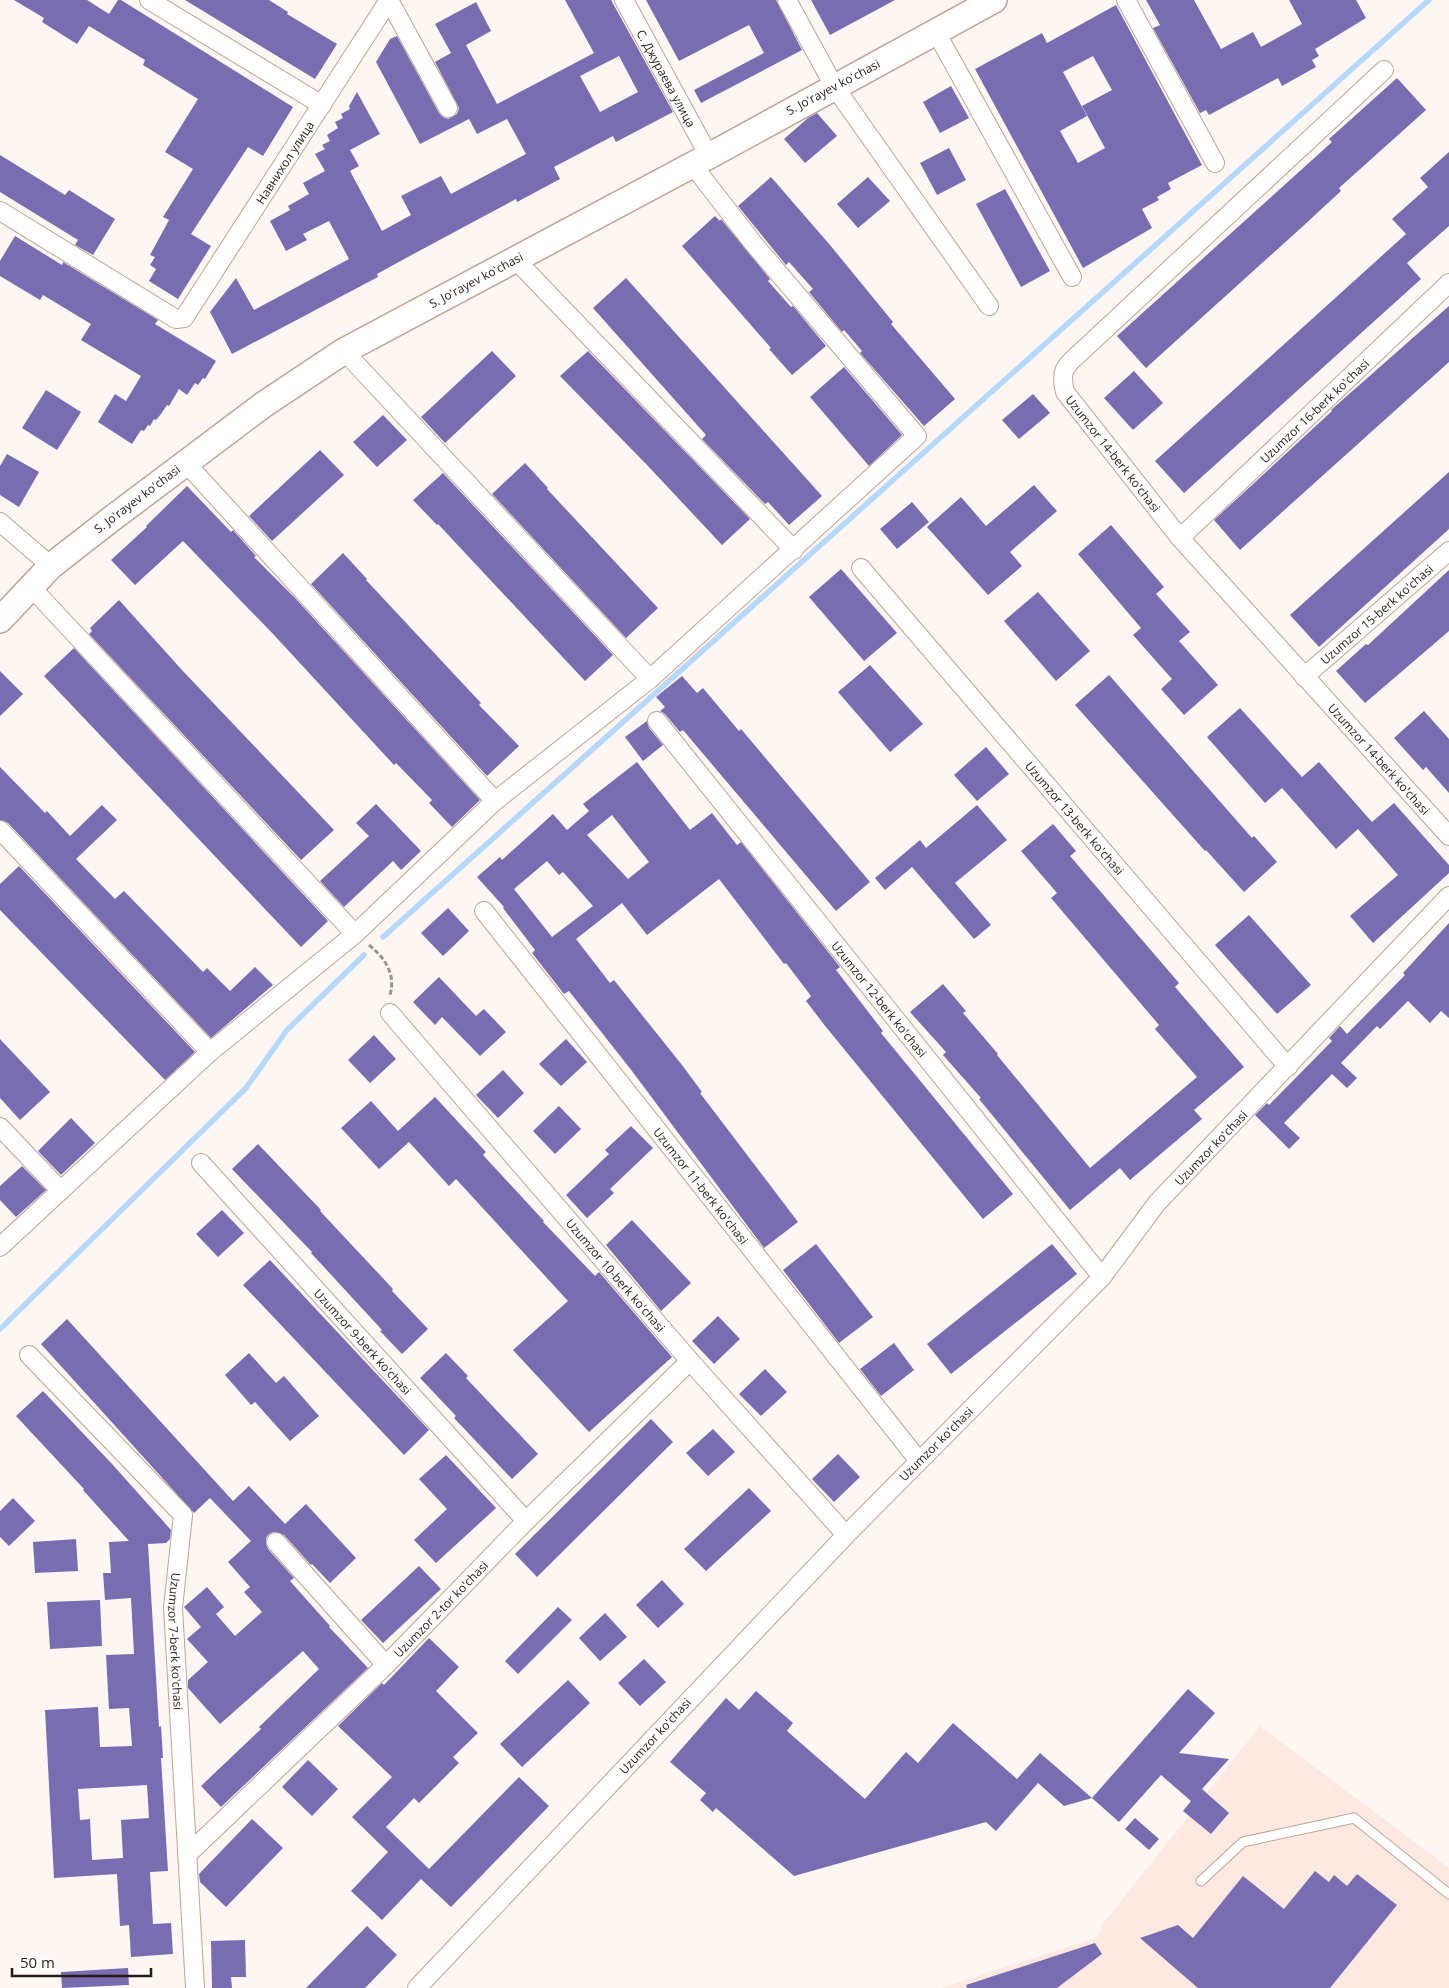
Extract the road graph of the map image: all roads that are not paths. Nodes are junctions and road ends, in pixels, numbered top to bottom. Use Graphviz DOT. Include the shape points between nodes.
graph roads {
  1 [pos="149,0"];
  2 [pos="389,0"];
  3 [pos="624,0"];
  4 [pos="787,0"];
  5 [pos="994,0"];
  6 [pos="1126,0"];
  7 [pos="936,32"];
  8 [pos="1384,70"];
  9 [pos="834,86"];
  10 [pos="322,105"];
  11 [pos="448,108"];
  12 [pos="700,160"];
  13 [pos="1215,163"];
  14 [pos="0,212"];
  15 [pos="515,259"];
  16 [pos="1072,277"];
  17 [pos="1449,283"];
  18 [pos="989,306"];
  19 [pos="344,351"];
  20 [pos="185,462"];
  21 [pos="0,522"];
  22 [pos="1180,538"];
  23 [pos="794,550"];
  24 [pos="1449,551"];
  25 [pos="51,566"];
  26 [pos="860,568"];
  27 [pos="31,587"];
  28 [pos="0,620"];
  29 [pos="1304,677"];
  30 [pos="650,679"];
  31 [pos="657,721"];
  32 [pos="495,802"];
  33 [pos="0,830"];
  34 [pos="1449,836"];
  35 [pos="1449,896"];
  36 [pos="484,911"];
  37 [pos="355,934"];
  38 [pos="390,1013"];
  39 [pos="210,1052"];
  40 [pos="1288,1067"];
  41 [pos="0,1127"];
  42 [pos="201,1163"];
  43 [pos="61,1191"];
  44 [pos="0,1247"];
  45 [pos="1102,1277"];
  46 [pos="29,1355"];
  47 [pos="690,1361"];
  48 [pos="919,1461"];
  49 [pos="526,1520"];
  50 [pos="846,1535"];
  51 [pos="276,1542"];
  52 [pos="386,1665"];
  53 [pos="188,1854"];
  54 [pos="1201,1881"];
  55 [pos="1449,1894"];
  56 [pos="195,1988"];
  57 [pos="417,1988"];
  1 -- 10 [label="street"];
  2 -- 10 [label="street, Навнихол улица"];
  2 -- 11 [label="street"];
  3 -- 12 [label="street, С. Джураева улица"];
  4 -- 9 [label="street"];
  5 -- 7 [label="street, S. Joʻrayev koʻchasi"];
  6 -- 13 [label="street"];
  7 -- 9 [label="street, S. Joʻrayev koʻchasi"];
  7 -- 16 [label="street"];
  8 -- 22 [label="street, Uzumzor 14-berk ko'chasi" via="1066,366 1061,378 1065,392"];
  9 -- 12 [label="street, S. Joʻrayev koʻchasi"];
  9 -- 18 [label="street"];
  10 -- 14 [label="street, Навнихол улица" via="184,318 176,319"];
  12 -- 15 [label="street, S. Joʻrayev koʻchasi"];
  12 -- 23 [label="street, С. Джураева улица" via="753,243 917,436"];
  15 -- 19 [label="street, S. Joʻrayev koʻchasi"];
  15 -- 23 [label="street"];
  17 -- 22 [label="street, Uzumzor 16-berk ko'chasi"];
  19 -- 20 [label="street, S. Joʻrayev koʻchasi" via="262,405"];
  19 -- 30 [label="street"];
  20 -- 25 [label="street, S. Joʻrayev koʻchasi"];
  20 -- 32 [label="street"];
  21 -- 25 [label="street"];
  22 -- 29 [label="street, Uzumzor 14-berk ko'chasi"];
  23 -- 30 [label="street"];
  24 -- 29 [label="street, Uzumzor 15-berk ko'chasi"];
  25 -- 27 [label="street, S. Joʻrayev koʻchasi"];
  26 -- 40 [label="street, Uzumzor 13-berk ko'chasi"];
  27 -- 28 [label="street, S. Joʻrayev koʻchasi"];
  27 -- 37 [label="street"];
  29 -- 34 [label="street, Uzumzor 14-berk ko'chasi"];
  30 -- 32 [label="street"];
  31 -- 45 [label="street, Uzumzor 12-berk ko'chasi"];
  32 -- 37 [label="street"];
  33 -- 39 [label="street"];
  35 -- 40 [label="street, Uzumzor koʻchasi"];
  36 -- 48 [label="street, Uzumzor 11-berk ko'chasi"];
  37 -- 39 [label="street"];
  38 -- 47 [label="street, Uzumzor 10-berk ko'chasi"];
  39 -- 43 [label="street"];
  40 -- 45 [label="street, Uzumzor koʻchasi" via="1157,1203"];
  41 -- 43 [label="street"];
  42 -- 49 [label="street, Uzumzor 9-berk ko'chasi"];
  43 -- 44 [label="street"];
  45 -- 48 [label="street, Uzumzor koʻchasi"];
  46 -- 53 [label="street, Uzumzor 7-berk ko'chasi" via="183,1515 174,1608"];
  47 -- 49 [label="street, Uzumzor 2-tor ko'chasi"];
  47 -- 50 [label="street, Uzumzor 10-berk ko'chasi"];
  48 -- 50 [label="street, Uzumzor koʻchasi"];
  49 -- 52 [label="street, Uzumzor 2-tor ko'chasi"];
  50 -- 57 [label="street, Uzumzor koʻchasi"];
  51 -- 52 [label="street"];
  52 -- 53 [label="street, Uzumzor 2-tor ko'chasi"];
  53 -- 56 [label="street, Uzumzor 7-berk ko'chasi"];
  54 -- 55 [label="lane" via="1244,1842 1354,1818"];
}
